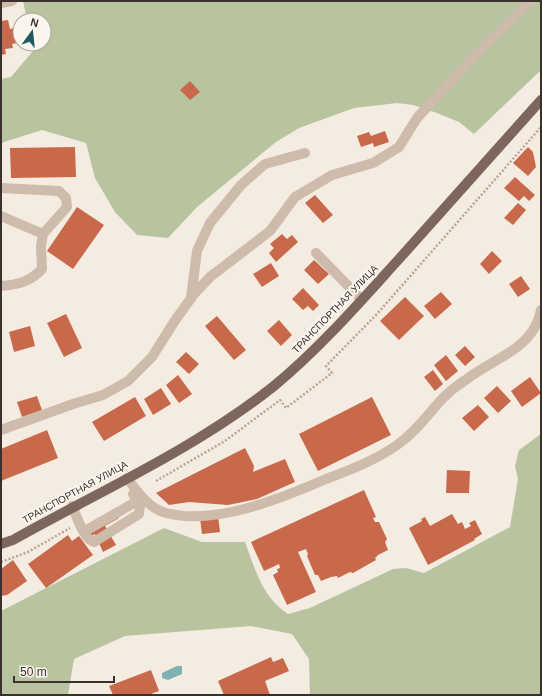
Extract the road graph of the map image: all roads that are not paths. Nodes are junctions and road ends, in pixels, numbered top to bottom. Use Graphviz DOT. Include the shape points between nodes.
graph roads {
  1 [pos="12,1"];
  2 [pos="532,1"];
  3 [pos="1,3"];
  4 [pos="541,100"];
  5 [pos="305,153"];
  6 [pos="1,188"];
  7 [pos="1,216"];
  8 [pos="43,234"];
  9 [pos="316,252"];
  10 [pos="1,286"];
  11 [pos="191,298"];
  12 [pos="362,300"];
  13 [pos="541,310"];
  14 [pos="1,430"];
  15 [pos="126,479"];
  16 [pos="72,506"];
  17 [pos="1,544"];
  1 -- 3 [label="street"];
  2 -- 11 [label="street" via="484,46 417,118 399,147 373,163 332,175 295,197 270,231 210,276"];
  4 -- 12 [label="main road, ТРАНСПОРТНАЯ УЛИЦА"];
  5 -- 11 [label="street" via="265,164 241,185 210,223 197,251"];
  6 -- 8 [label="street" via="59,191 66,198 67,207"];
  7 -- 8 [label="street"];
  8 -- 10 [label="street" via="42,268 33,278"];
  9 -- 12 [label="street"];
  11 -- 14 [label="street" via="152,357 128,381 103,396"];
  12 -- 15 [label="main road, ТРАНСПОРТНАЯ УЛИЦА" via="311,354 274,386 230,418"];
  13 -- 15 [label="street" via="539,322 527,340 509,354 488,363 466,379 444,397 421,425 397,445 358,466 276,500 227,512 189,517 165,513 148,504"];
  15 -- 16 [label="main road, ТРАНСПОРТНАЯ УЛИЦА"];
  15 -- 16 [label="street" via="140,506 139,514 94,542 84,532"];
  16 -- 17 [label="main road, ТРАНСПОРТНАЯ УЛИЦА"];
}
